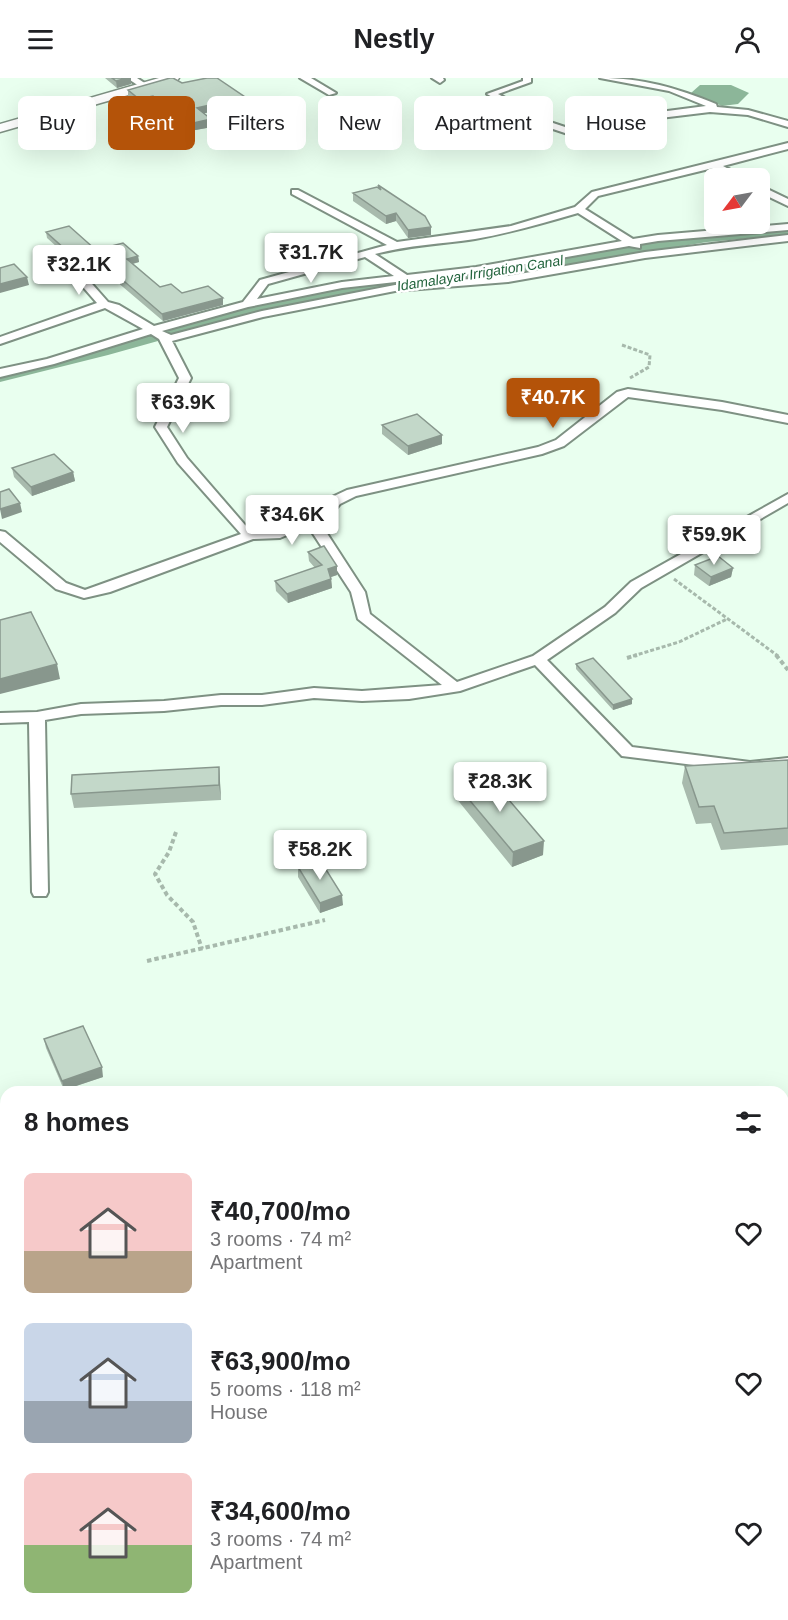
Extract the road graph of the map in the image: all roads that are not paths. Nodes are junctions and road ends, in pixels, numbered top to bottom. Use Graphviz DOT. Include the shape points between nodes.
graph roads {
  1 [pos="131,78"];
  2 [pos="173,78"];
  3 [pos="304,78"];
  4 [pos="527,78"];
  5 [pos="604,78"];
  6 [pos="145,86"];
  7 [pos="332,93"];
  8 [pos="723,109"];
  9 [pos="788,124"];
  10 [pos="0,128"];
  11 [pos="788,146"];
  12 [pos="714,165"];
  13 [pos="720,168"];
  14 [pos="295,192"];
  15 [pos="770,194"];
  16 [pos="788,203"];
  17 [pos="579,208"];
  18 [pos="788,227"];
  19 [pos="788,238"];
  20 [pos="632,243"];
  21 [pos="395,245"];
  22 [pos="48,253"];
  23 [pos="367,253"];
  24 [pos="645,255"];
  25 [pos="403,277"];
  26 [pos="419,288"];
  27 [pos="104,304"];
  28 [pos="247,304"];
  29 [pos="152,330"];
  30 [pos="165,337"];
  31 [pos="0,340"];
  32 [pos="0,373"];
  33 [pos="788,419"];
  34 [pos="788,498"];
  35 [pos="311,520"];
  36 [pos="0,535"];
  37 [pos="251,535"];
  38 [pos="538,659"];
  39 [pos="455,688"];
  40 [pos="37,717"];
  41 [pos="0,718"];
  42 [pos="788,764"];
  43 [pos="40,892"];
  1 -- 6 [label="street"];
  2 -- 6 [label="main road"];
  3 -- 7 [label="street"];
  4 -- 8 [label="street" via="527,82 491,94 576,134 678,110"];
  5 -- 8 [label="street" via="671,89"];
  6 -- 10 [label="main road"];
  8 -- 9 [label="street" via="761,114"];
  11 -- 12 [label="street"];
  12 -- 13 [label="street"];
  12 -- 17 [label="street" via="595,194"];
  14 -- 21 [label="street"];
  15 -- 16 [label="street"];
  17 -- 20 [label="street"];
  17 -- 21 [label="street" via="512,229"];
  18 -- 20 [label="street"];
  19 -- 24 [label="street"];
  20 -- 24 [label="street"];
  20 -- 25 [label="street" via="477,270"];
  21 -- 23 [label="street"];
  22 -- 27 [label="street" via="74,270"];
  23 -- 25 [label="street"];
  23 -- 28 [label="street" via="264,282"];
  24 -- 26 [label="street" via="508,279"];
  25 -- 26 [label="street"];
  25 -- 28 [label="street"];
  26 -- 30 [label="street" via="395,288 348,297"];
  27 -- 29 [label="street"];
  27 -- 31 [label="street"];
  28 -- 29 [label="street"];
  29 -- 30 [label="street"];
  29 -- 32 [label="street" via="50,362"];
  30 -- 37 [label="street" via="185,378 161,427 182,460 240,528"];
  33 -- 35 [label="street" via="636,393 621,395 560,443 351,493"];
  34 -- 38 [label="street" via="636,585 610,610"];
  35 -- 37 [label="street" via="279,534"];
  35 -- 39 [label="street" via="358,592 363,616"];
  36 -- 37 [label="street" via="61,586 84,594"];
  38 -- 39 [label="street"];
  38 -- 42 [label="street" via="627,752 750,768"];
  39 -- 40 [label="street" via="409,694 314,693 262,700 81,709"];
  40 -- 41 [label="street"];
  40 -- 43 [label="street"];
}
